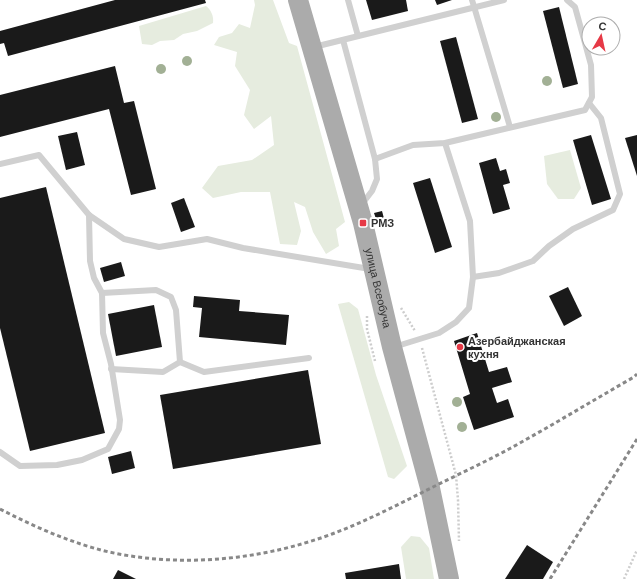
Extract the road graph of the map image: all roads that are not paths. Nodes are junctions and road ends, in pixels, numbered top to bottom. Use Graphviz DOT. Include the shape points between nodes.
graph roads {
  1 [pos="298,0"];
  2 [pos="348,0"];
  3 [pos="472,0"];
  4 [pos="504,0"];
  5 [pos="567,0"];
  6 [pos="475,7"];
  7 [pos="358,36"];
  8 [pos="343,40"];
  9 [pos="312,48"];
  10 [pos="589,103"];
  11 [pos="510,127"];
  12 [pos="445,143"];
  13 [pos="375,159"];
  14 [pos="0,164"];
  15 [pos="358,209"];
  16 [pos="89,215"];
  17 [pos="374,269"];
  18 [pos="474,277"];
  19 [pos="102,292"];
  20 [pos="392,347"];
  21 [pos="309,358"];
  22 [pos="180,362"];
  23 [pos="111,369"];
  24 [pos="0,452"];
  25 [pos="449,579"];
  1 -- 9 [label="main road, улица Всеобуча"];
  2 -- 7 [label="lane"];
  3 -- 6 [label="lane"];
  4 -- 6 [label="lane"];
  5 -- 10 [label="lane" via="575,7 591,65 592,97"];
  6 -- 7 [label="lane"];
  6 -- 11 [label="lane"];
  7 -- 8 [label="lane"];
  8 -- 9 [label="lane"];
  8 -- 13 [label="lane"];
  9 -- 15 [label="main road, улица Всеобуча"];
  10 -- 11 [label="lane" via="585,110"];
  10 -- 18 [label="lane" via="601,118 620,194 613,210 573,229 533,261 499,273"];
  11 -- 12 [label="lane"];
  12 -- 13 [label="lane" via="413,145"];
  12 -- 18 [label="lane" via="470,221"];
  13 -- 15 [label="lane" via="377,179 372,191"];
  14 -- 16 [label="lane" via="39,155"];
  15 -- 17 [label="main road, улица Всеобуча"];
  16 -- 17 [label="lane" via="124,239 159,247 207,239 243,248"];
  16 -- 19 [label="lane" via="90,261 94,278"];
  17 -- 20 [label="main road, улица Всеобуча"];
  18 -- 20 [label="lane" via="469,308 456,322 439,333"];
  19 -- 22 [label="lane" via="156,290 171,296 176,310"];
  19 -- 23 [label="lane" via="103,333"];
  20 -- 25 [label="main road, улица Всеобуча" via="430,488"];
  21 -- 22 [label="lane" via="204,372"];
  22 -- 23 [label="lane" via="163,372"];
  23 -- 24 [label="lane" via="120,420 119,429 108,449 82,460 57,465 20,466"];
}
